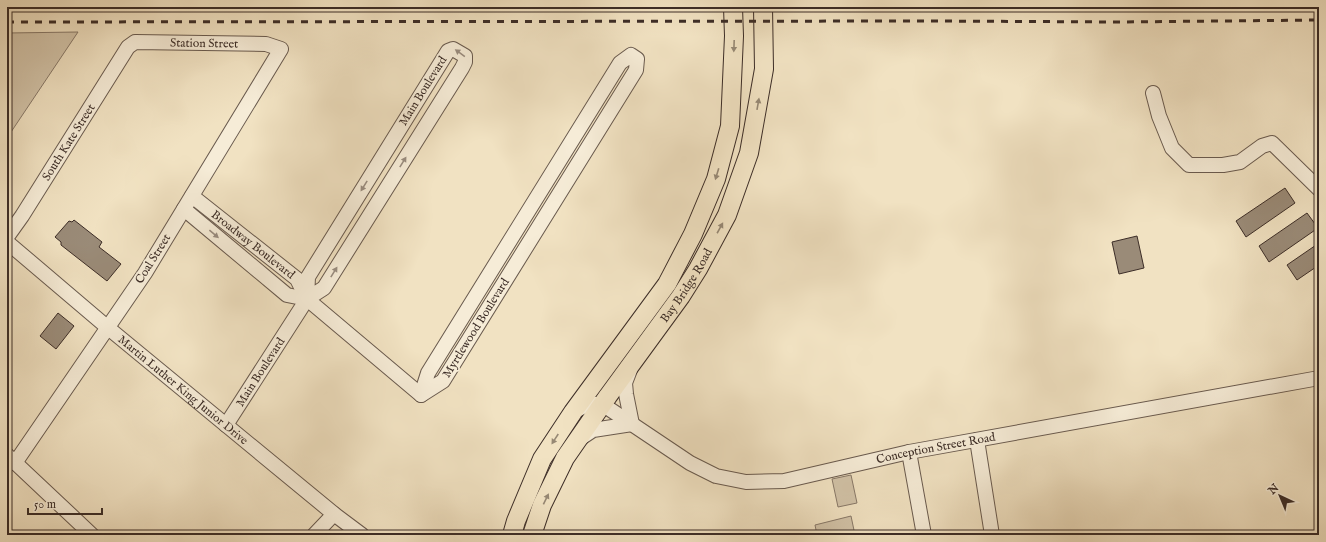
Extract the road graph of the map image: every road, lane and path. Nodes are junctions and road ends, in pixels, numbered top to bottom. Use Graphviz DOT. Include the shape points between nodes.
graph roads {
  1 [pos="774,7"];
  2 [pos="732,8"];
  3 [pos="763,14"];
  4 [pos="128,47"];
  5 [pos="281,49"];
  6 [pos="1153,93"];
  7 [pos="1319,189"];
  8 [pos="192,196"];
  9 [pos="184,209"];
  10 [pos="7,237"];
  11 [pos="7,242"];
  12 [pos="306,299"];
  13 [pos="652,304"];
  14 [pos="107,327"];
  15 [pos="634,360"];
  16 [pos="1319,378"];
  17 [pos="421,396"];
  18 [pos="602,404"];
  19 [pos="573,412"];
  20 [pos="632,424"];
  21 [pos="226,425"];
  22 [pos="577,440"];
  23 [pos="976,440"];
  24 [pos="909,452"];
  25 [pos="11,459"];
  26 [pos="334,514"];
  27 [pos="92,535"];
  28 [pos="314,535"];
  29 [pos="362,535"];
  30 [pos="512,535"];
  31 [pos="532,535"];
  32 [pos="924,535"];
  33 [pos="992,535"];
  1 -- 3 [label="main road"];
  2 -- 13 [label="main road, Bay Bridge Road, one-way" via="734,36 730,126 716,179 693,234 667,284"];
  15 -- 3 [label="main road, Bay Bridge Road, one-way" via="681,296 727,215 749,153 764,69"];
  4 -- 5 [label="street, Station Street" via="135,42 266,44"];
  4 -- 10 [label="street, South Kate Street"];
  5 -- 8 [label="street, Coal Street"];
  6 -- 7 [label="street" via="1172,148 1189,165 1223,166 1240,162 1262,146 1272,143"];
  8 -- 9 [label="street, Coal Street"];
  8 -- 12 [label="street, Broadway Boulevard" via="297,279"];
  9 -- 12 [label="street, Broadway Boulevard, one-way" via="287,295"];
  9 -- 14 [label="street, Coal Street" via="145,273"];
  11 -- 14 [label="street, Martin Luther King Junior Drive"];
  12 -- 12 [label="street, Main Boulevard, one-way" via="324,288 466,62 465,56 454,48 448,51 308,277"];
  12 -- 17 [label="street, Broadway Boulevard"];
  12 -- 21 [label="street, Main Boulevard"];
  13 -- 18 [label="main road" via="646,327 600,391"];
  13 -- 19 [label="main road, Bay Bridge Road"];
  14 -- 21 [label="street, Martin Luther King Junior Drive"];
  14 -- 25 [label="street, Coal Street"];
  15 -- 18 [label="main road, Bay Bridge Road"];
  15 -- 20 [label="street" via="626,383"];
  16 -- 23 [label="street, Conception Street Road"];
  17 -- 17 [label="street, Myrtlewood Boulevard" via="443,381 636,70 637,59 631,55 620,63 428,373"];
  18 -- 19 [label="street" via="588,404"];
  18 -- 20 [label="street, Conception Street Road"];
  18 -- 22 [label="main road, Bay Bridge Road"];
  19 -- 30 [label="main road, Bay Bridge Road, one-way" via="542,459"];
  20 -- 22 [label="street" via="592,430"];
  20 -- 24 [label="street, Conception Street Road" via="696,466 716,476 746,482 784,480"];
  21 -- 26 [label="street, Martin Luther King Junior Drive"];
  31 -- 22 [label="main road, Bay Bridge Road, one-way" via="542,505 565,458"];
  23 -- 24 [label="street, Conception Street Road"];
  23 -- 33 [label="street"];
  24 -- 32 [label="street"];
  25 -- 27 [label="street"];
  26 -- 28 [label="street"];
  26 -- 29 [label="street, Martin Luther King Junior Drive"];
}
